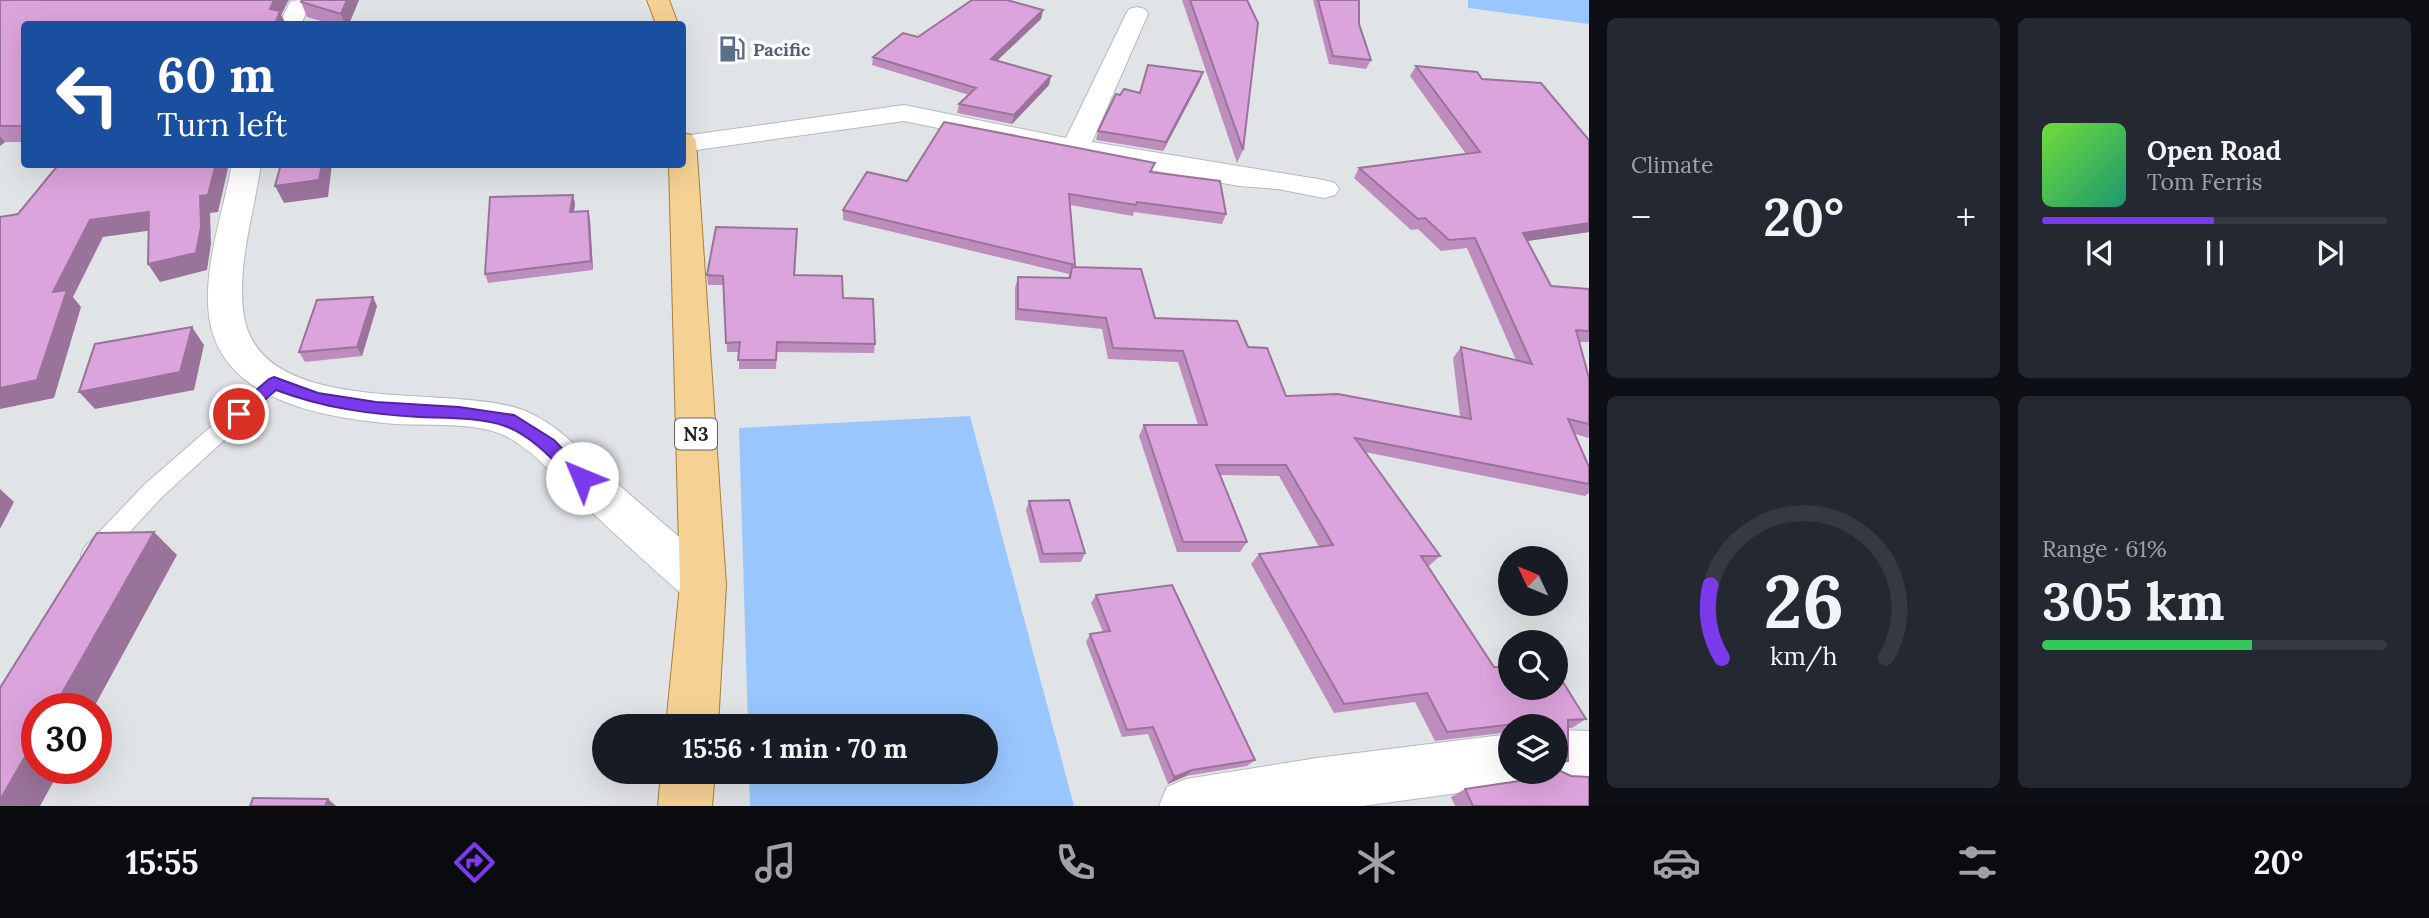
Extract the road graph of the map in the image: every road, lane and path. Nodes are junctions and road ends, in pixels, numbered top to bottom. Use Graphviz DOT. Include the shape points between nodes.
graph roads {
  1 [pos="658,0"];
  2 [pos="1138,14"];
  3 [pos="666,21"];
  4 [pos="686,142"];
  5 [pos="1074,148"];
  6 [pos="246,168"];
  7 [pos="684,168"];
  8 [pos="1324,188"];
  9 [pos="274,383"];
  10 [pos="77,578"];
  11 [pos="703,585"];
  12 [pos="693,714"];
  13 [pos="1568,756"];
  14 [pos="1589,757"];
  15 [pos="1498,762"];
  16 [pos="687,784"];
  17 [pos="685,806"];
  18 [pos="1186,806"];
  1 -- 3 [label="main road"];
  2 -- 5 [label="street"];
  4 -- 5 [label="street" via="904,113"];
  5 -- 8 [label="street"];
  6 -- 9 [label="street" via="226,288 227,320 240,352"];
  7 -- 11 [label="main road, N3"];
  9 -- 10 [label="lane" via="153,491 100,544"];
  9 -- 11 [label="street" via="328,401 508,420 549,444"];
  11 -- 12 [label="main road, N3"];
  13 -- 14 [label="street"];
  15 -- 18 [label="street"];
  16 -- 17 [label="main road"];
}
